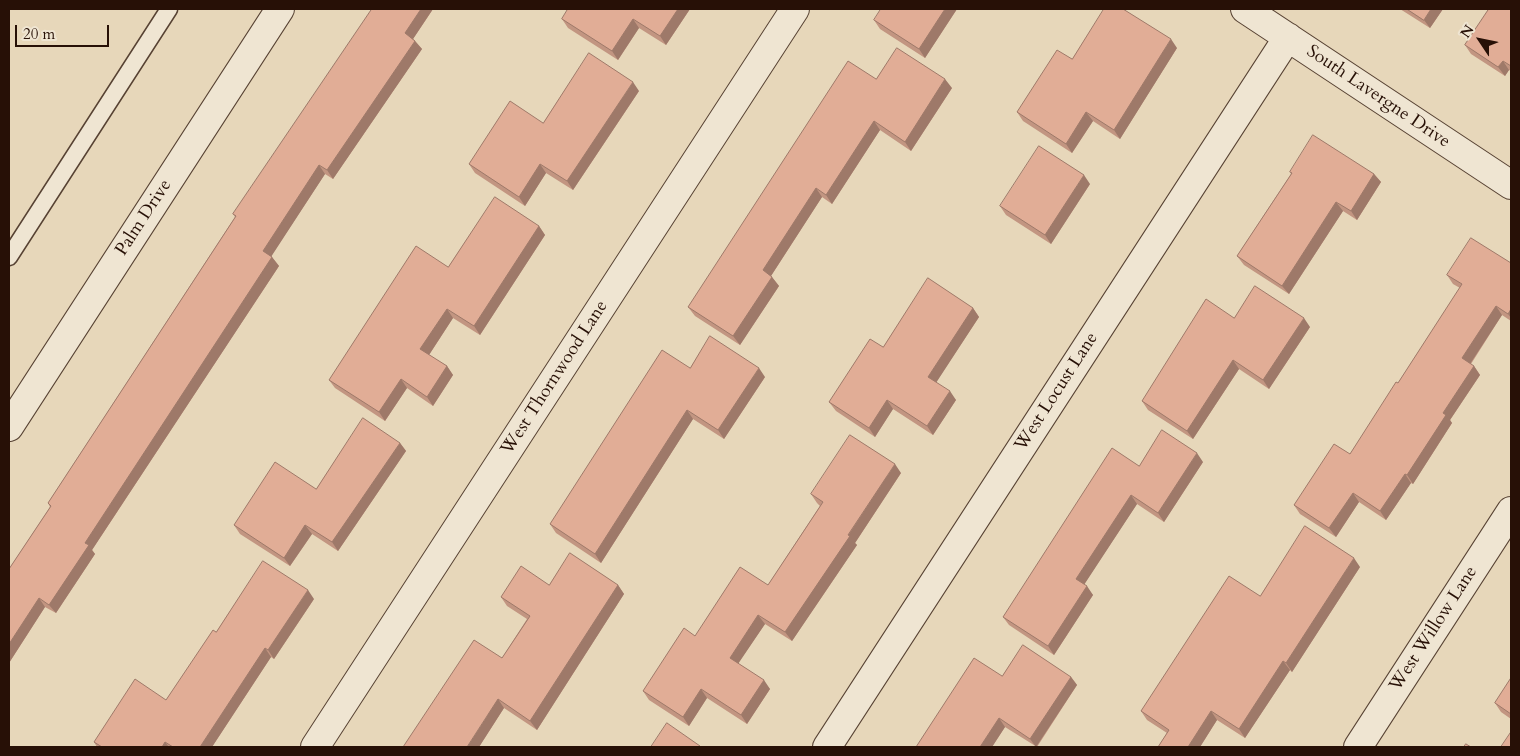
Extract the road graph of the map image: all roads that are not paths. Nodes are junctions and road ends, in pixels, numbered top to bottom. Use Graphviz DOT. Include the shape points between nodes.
graph roads {
  1 [pos="169,9"];
  2 [pos="280,9"];
  3 [pos="795,9"];
  4 [pos="1245,9"];
  5 [pos="1288,37"];
  6 [pos="1511,185"];
  7 [pos="9,257"];
  8 [pos="9,427"];
  9 [pos="1511,511"];
  10 [pos="315,747"];
  11 [pos="827,747"];
  12 [pos="1358,747"];
  1 -- 7 [label="lane"];
  2 -- 8 [label="street, Palm Drive"];
  3 -- 10 [label="street, West Thornwood Lane"];
  4 -- 5 [label="street, South Lavergne Drive"];
  5 -- 6 [label="street, South Lavergne Drive"];
  5 -- 11 [label="street, West Locust Lane"];
  9 -- 12 [label="street, West Willow Lane"];
}
